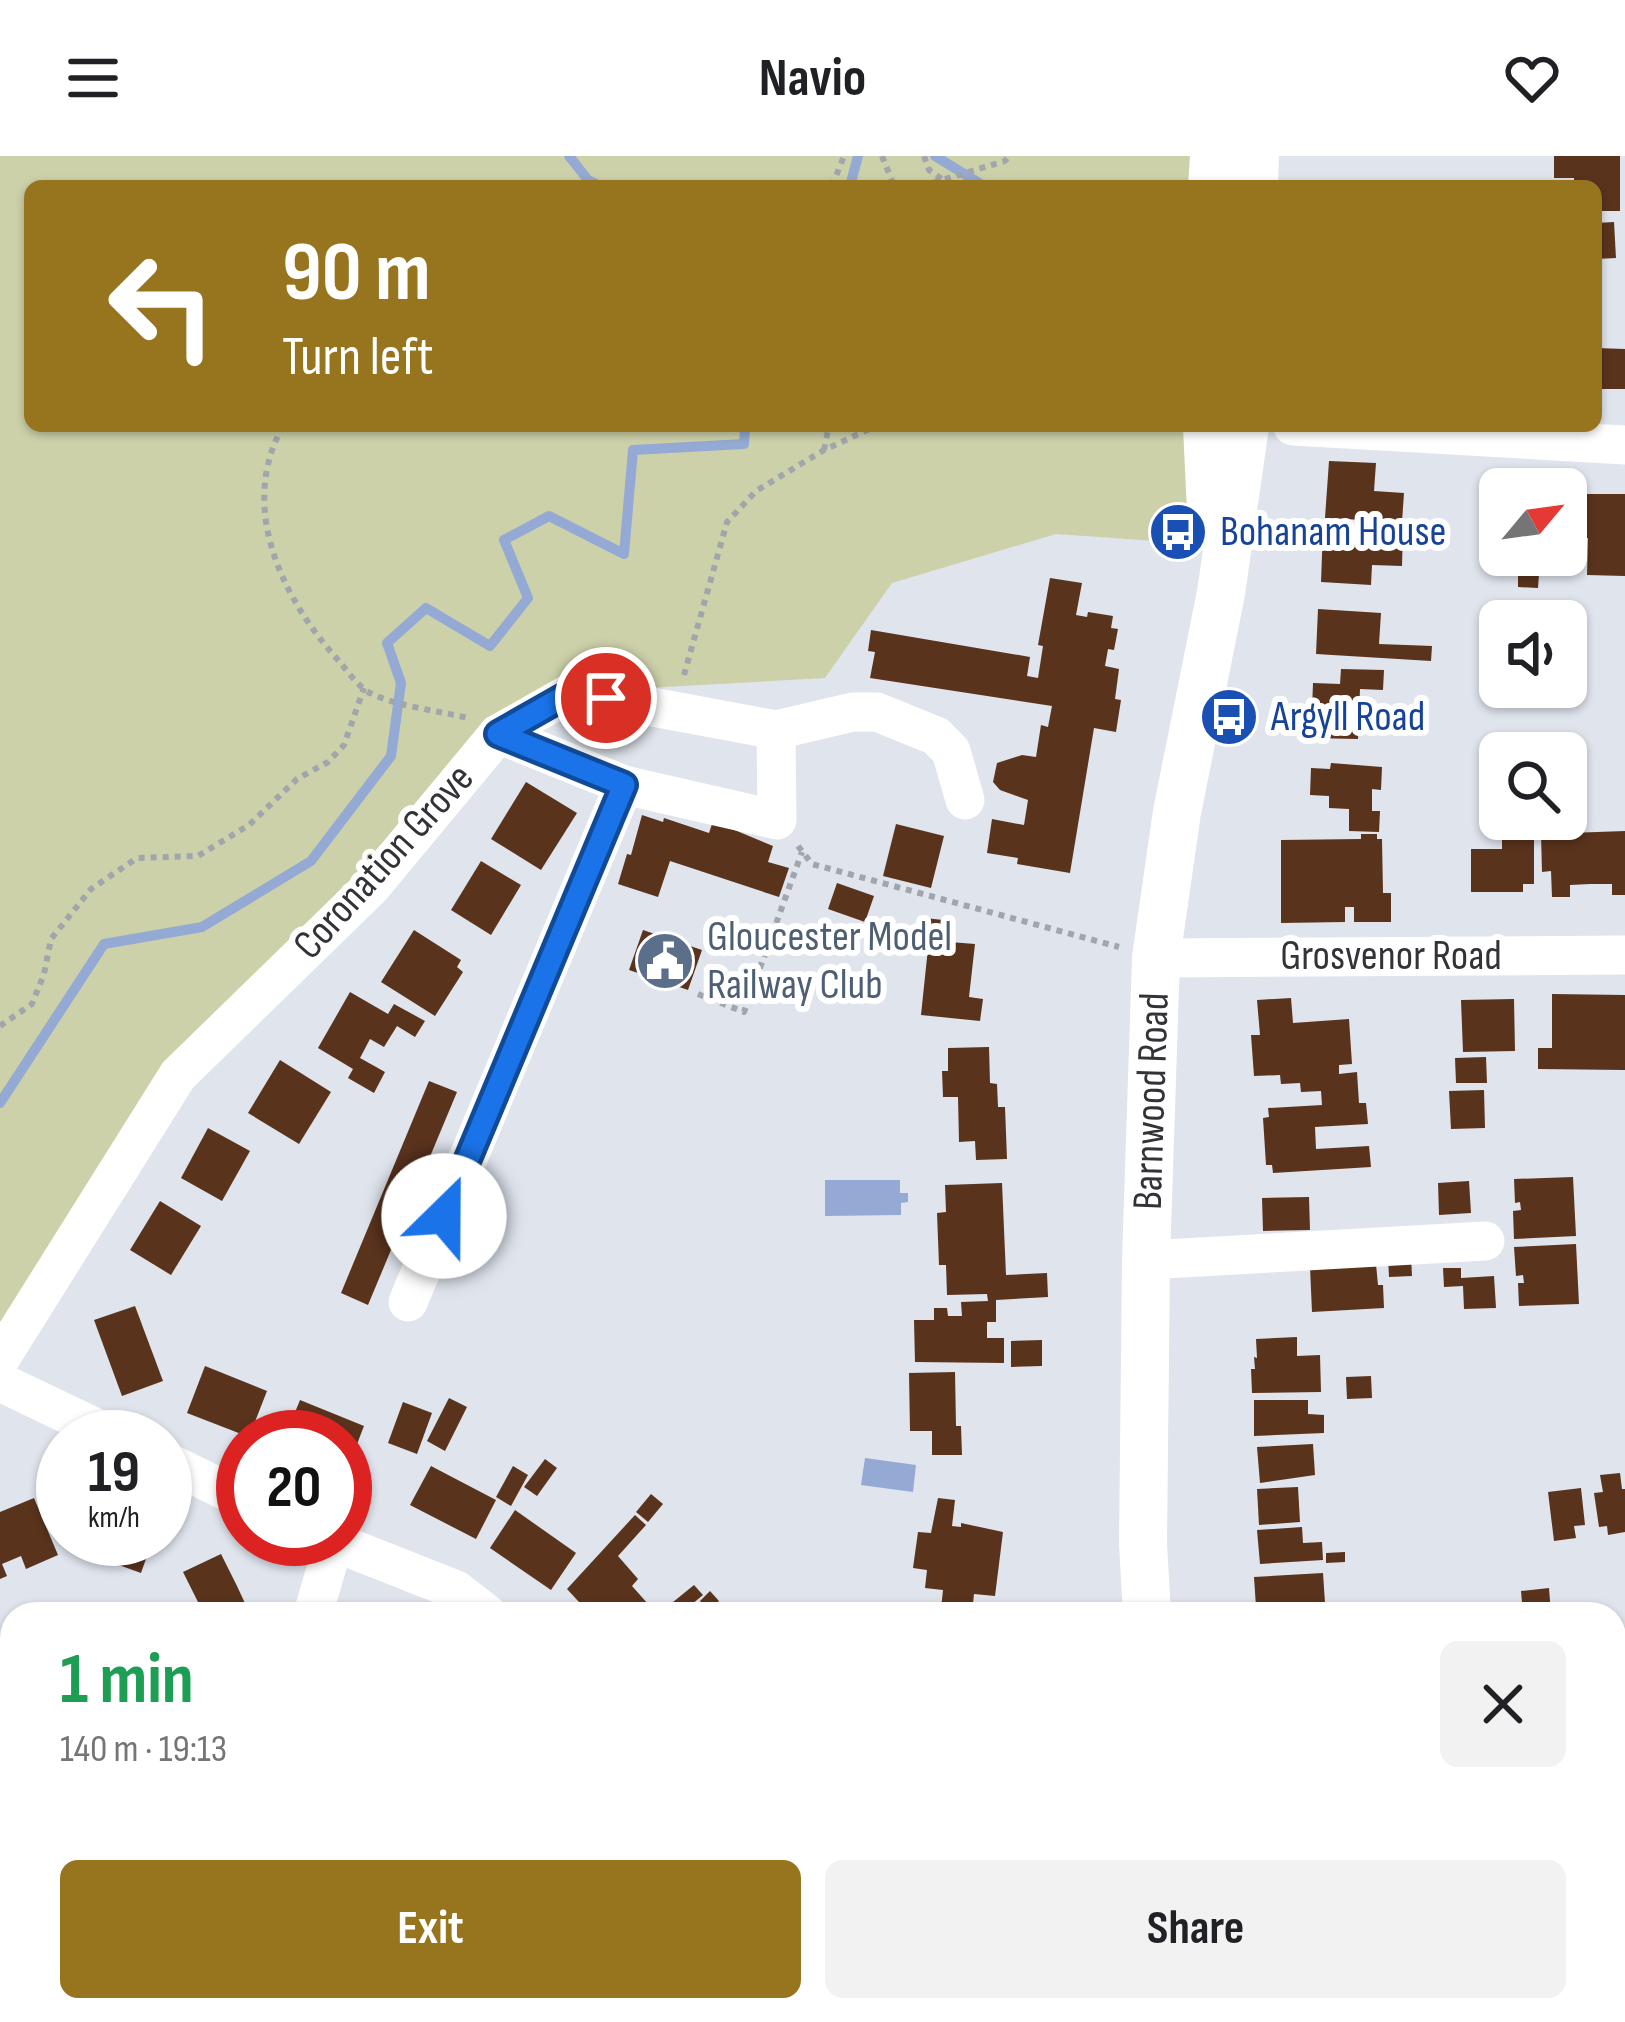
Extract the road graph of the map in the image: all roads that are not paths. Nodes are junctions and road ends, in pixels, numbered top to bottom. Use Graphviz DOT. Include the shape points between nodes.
graph roads {
  1 [pos="1207,432"];
  2 [pos="1244,432"];
  3 [pos="1398,432"];
  4 [pos="1625,445"];
  5 [pos="1222,593"];
  6 [pos="776,730"];
  7 [pos="502,732"];
  8 [pos="624,785"];
  9 [pos="965,800"];
  10 [pos="1625,955"];
  11 [pos="1156,958"];
  12 [pos="1485,1241"];
  13 [pos="1145,1260"];
  14 [pos="407,1302"];
  15 [pos="0,1359"];
  16 [pos="0,1382"];
  17 [pos="59,1410"];
  18 [pos="372,1557"];
  19 [pos="324,1566"];
  20 [pos="316,1602"];
  21 [pos="472,1602"];
  22 [pos="1146,1602"];
  1 -- 5 [label="main road, Barnwood Road"];
  2 -- 5 [label="main road, Barnwood Road"];
  3 -- 4 [label="street"];
  5 -- 11 [label="main road, Barnwood Road"];
  6 -- 7 [label="street, Coronation Grove" via="572,692"];
  6 -- 8 [label="street" via="777,820"];
  6 -- 9 [label="street, Coronation Grove" via="853,712 908,722 951,751"];
  7 -- 8 [label="street"];
  7 -- 15 [label="street, Coronation Grove" via="371,886 178,1075"];
  8 -- 14 [label="street"];
  10 -- 11 [label="street, Grosvenor Road"];
  11 -- 13 [label="main road, Barnwood Road"];
  12 -- 13 [label="street"];
  13 -- 22 [label="main road, Barnwood Road"];
  16 -- 17 [label="street"];
  18 -- 21 [label="street"];
  19 -- 20 [label="street"];
}
